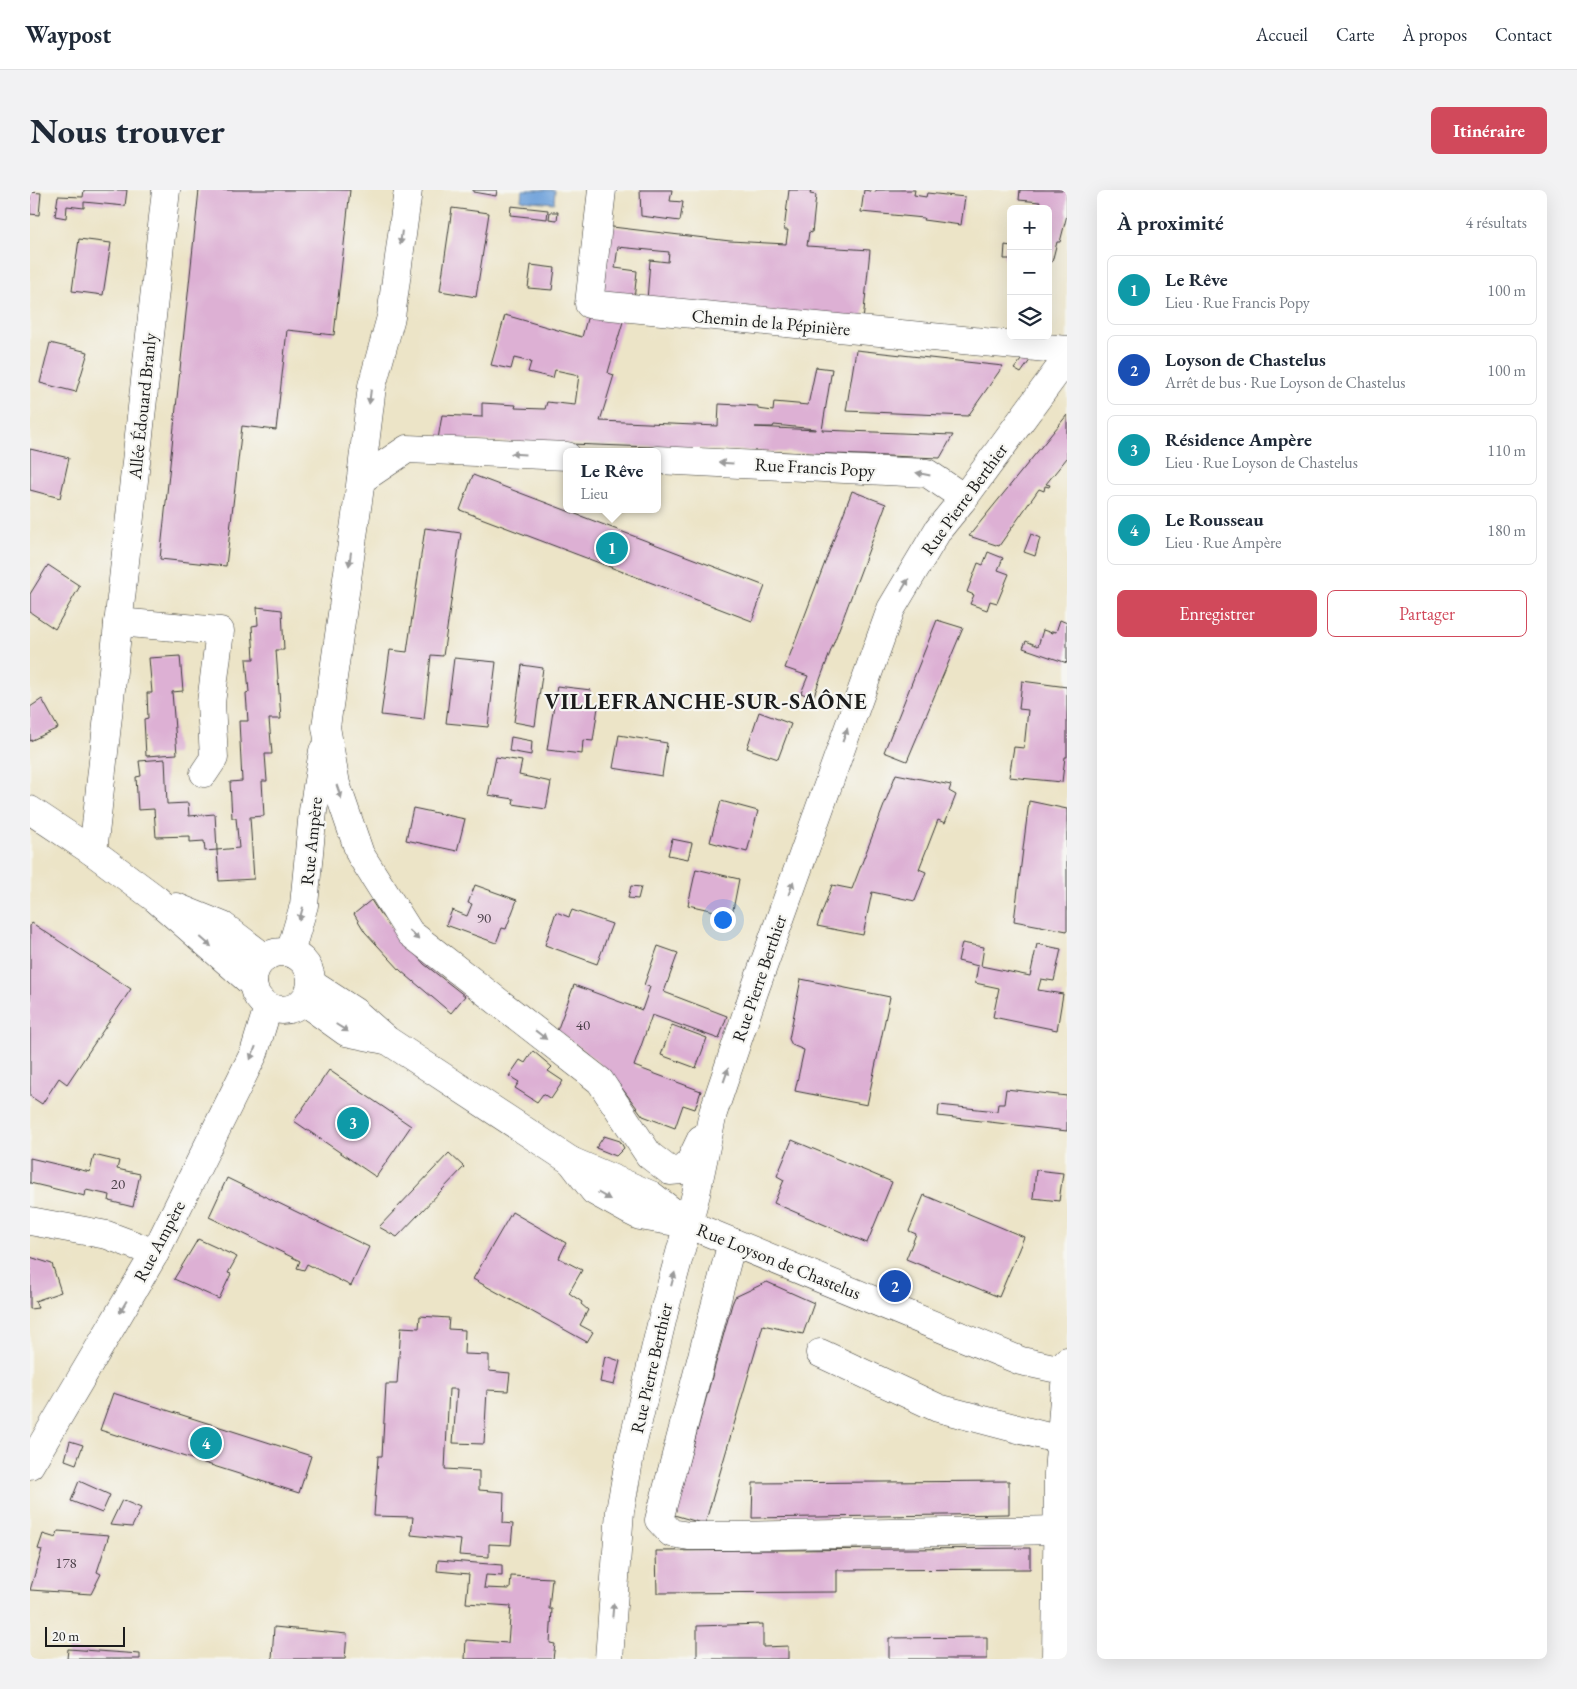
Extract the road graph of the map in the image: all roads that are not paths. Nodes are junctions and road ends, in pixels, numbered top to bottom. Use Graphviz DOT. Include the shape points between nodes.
graph roads {
  1 [pos="166,190"];
  2 [pos="408,190"];
  3 [pos="602,190"];
  4 [pos="1067,350"];
  5 [pos="1067,358"];
  6 [pos="563,456"];
  7 [pos="661,460"];
  8 [pos="361,480"];
  9 [pos="964,498"];
  10 [pos="118,622"];
  11 [pos="326,727"];
  12 [pos="204,773"];
  13 [pos="30,810"];
  14 [pos="93,852"];
  15 [pos="156,899"];
  16 [pos="277,955"];
  17 [pos="253,984"];
  18 [pos="308,993"];
  19 [pos="268,1007"];
  20 [pos="713,1113"];
  21 [pos="30,1221"];
  22 [pos="688,1224"];
  23 [pos="732,1242"];
  24 [pos="154,1253"];
  25 [pos="820,1353"];
  26 [pos="1067,1368"];
  27 [pos="1060,1440"];
  28 [pos="30,1465"];
  29 [pos="1058,1530"];
  30 [pos="609,1659"];
  31 [pos="1056,1659"];
  1 -- 10 [label="street, Allée Édouard Branly"];
  2 -- 8 [label="street, Rue Ampère, one-way" via="391,317 372,386"];
  3 -- 4 [label="street, Chemin de la Pépinière" via="589,304"];
  5 -- 9 [label="street, Rue Pierre Berthier"];
  6 -- 8 [label="street, one-way" via="407,449"];
  9 -- 7 [label="street, Rue Francis Popy, one-way" via="927,473"];
  8 -- 11 [label="street, Rue Ampère, one-way"];
  20 -- 9 [label="street, Rue Pierre Berthier, one-way" via="891,609 938,530"];
  10 -- 12 [label="street" via="220,632 211,703 214,758"];
  10 -- 14 [label="street, Allée Édouard Branly"];
  11 -- 16 [label="street, Rue Ampère, one-way" via="313,810 304,904"];
  11 -- 20 [label="street, one-way" via="336,784 360,854 410,933 600,1081 649,1155 670,1171 682,1170 690,1162"];
  13 -- 14 [label="street"];
  14 -- 15 [label="street"];
  15 -- 16 [label="street" via="223,926"];
  15 -- 17 [label="street, one-way"];
  16 -- 17 [label="street" via="254,973"];
  16 -- 18 [label="street" via="300,957 306,964 311,974"];
  17 -- 19 [label="street" via="260,1001"];
  18 -- 19 [label="street" via="296,1008"];
  18 -- 22 [label="street, Rue Loyson de Chastelus" via="346,1032 387,1040 571,1161 651,1195"];
  19 -- 24 [label="street, Rue Ampère, one-way" via="254,1052"];
  20 -- 22 [label="street, Rue Pierre Berthier"];
  21 -- 24 [label="street" via="107,1235"];
  22 -- 23 [label="street, Rue Loyson de Chastelus"];
  30 -- 22 [label="street, Rue Pierre Berthier, one-way" via="624,1492 665,1308"];
  23 -- 26 [label="street, Rue Loyson de Chastelus" via="1021,1361"];
  23 -- 29 [label="street" via="659,1520 671,1533 732,1536"];
  24 -- 28 [label="street, Rue Ampère, one-way"];
  25 -- 27 [label="street" via="938,1408"];
  26 -- 27 [label="street"];
  27 -- 29 [label="street"];
  29 -- 31 [label="street"];
}
